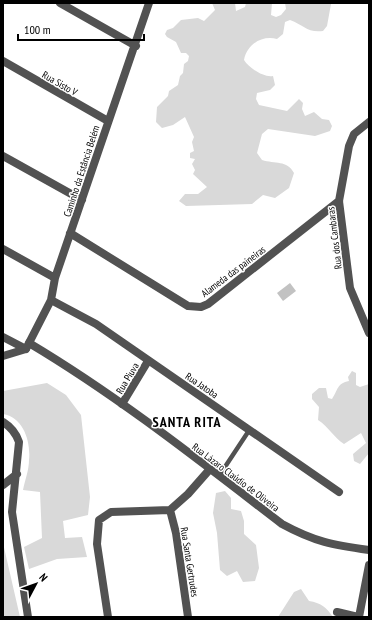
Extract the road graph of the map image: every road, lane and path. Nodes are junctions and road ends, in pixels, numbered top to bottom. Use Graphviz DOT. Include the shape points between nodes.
graph roads {
  1 [pos="60,3"];
  2 [pos="149,3"];
  3 [pos="136,46"];
  4 [pos="3,61"];
  5 [pos="108,121"];
  6 [pos="369,122"];
  7 [pos="3,156"];
  8 [pos="82,200"];
  9 [pos="339,201"];
  10 [pos="70,233"];
  11 [pos="3,249"];
  12 [pos="55,278"];
  13 [pos="51,300"];
  14 [pos="369,333"];
  15 [pos="3,337"];
  16 [pos="27,346"];
  17 [pos="3,356"];
  18 [pos="148,361"];
  19 [pos="122,404"];
  20 [pos="3,422"];
  21 [pos="250,428"];
  22 [pos="210,469"];
  23 [pos="17,474"];
  24 [pos="219,476"];
  25 [pos="3,485"];
  26 [pos="339,492"];
  27 [pos="170,510"];
  28 [pos="369,550"];
  29 [pos="369,565"];
  30 [pos="337,612"];
  31 [pos="28,617"];
  32 [pos="108,617"];
  33 [pos="188,617"];
  34 [pos="358,617"];
  1 -- 3 [label="street"];
  2 -- 3 [label="street, Caminho da Estância Belém"];
  3 -- 5 [label="street, Caminho da Estância Belém"];
  4 -- 5 [label="street, Rua Sisto V"];
  5 -- 8 [label="street, Caminho da Estância Belém"];
  6 -- 9 [label="street, Rua dos Cambaras" via="354,134 348,146"];
  7 -- 8 [label="street"];
  8 -- 10 [label="street, Caminho da Estância Belém"];
  9 -- 10 [label="street, Alameda das paineiras" via="232,286 201,307 188,306"];
  9 -- 14 [label="street, Rua dos Cambaras" via="350,288"];
  10 -- 12 [label="street, Caminho da Estância Belém"];
  11 -- 12 [label="street"];
  12 -- 13 [label="street, Caminho da Estância Belém"];
  13 -- 16 [label="street, Caminho da Estância Belém"];
  13 -- 18 [label="street, Rua Jatoba" via="96,324"];
  15 -- 16 [label="street, Rua Lázaro Claúdio de Oliveira"];
  16 -- 17 [label="street"];
  16 -- 19 [label="street, Rua Lázaro Claúdio de Oliveira" via="58,360"];
  18 -- 19 [label="street, Rua Piuva"];
  18 -- 21 [label="street, Rua Jatoba"];
  19 -- 22 [label="street, Rua Lázaro Claúdio de Oliveira"];
  20 -- 23 [label="street" via="16,434 19,442"];
  21 -- 24 [label="lane"];
  21 -- 26 [label="street, Rua Jatoba"];
  22 -- 24 [label="street, Rua Lázaro Claúdio de Oliveira"];
  22 -- 27 [label="street"];
  23 -- 25 [label="street"];
  23 -- 31 [label="street" via="12,512"];
  24 -- 28 [label="street, Rua Lázaro Claúdio de Oliveira" via="282,524 298,533 326,544"];
  27 -- 32 [label="street" via="111,512 99,520 97,544"];
  27 -- 33 [label="street, Rua Santa Gertrudes" via="176,533"];
  29 -- 34 [label="street"];
  30 -- 34 [label="street"];
}
